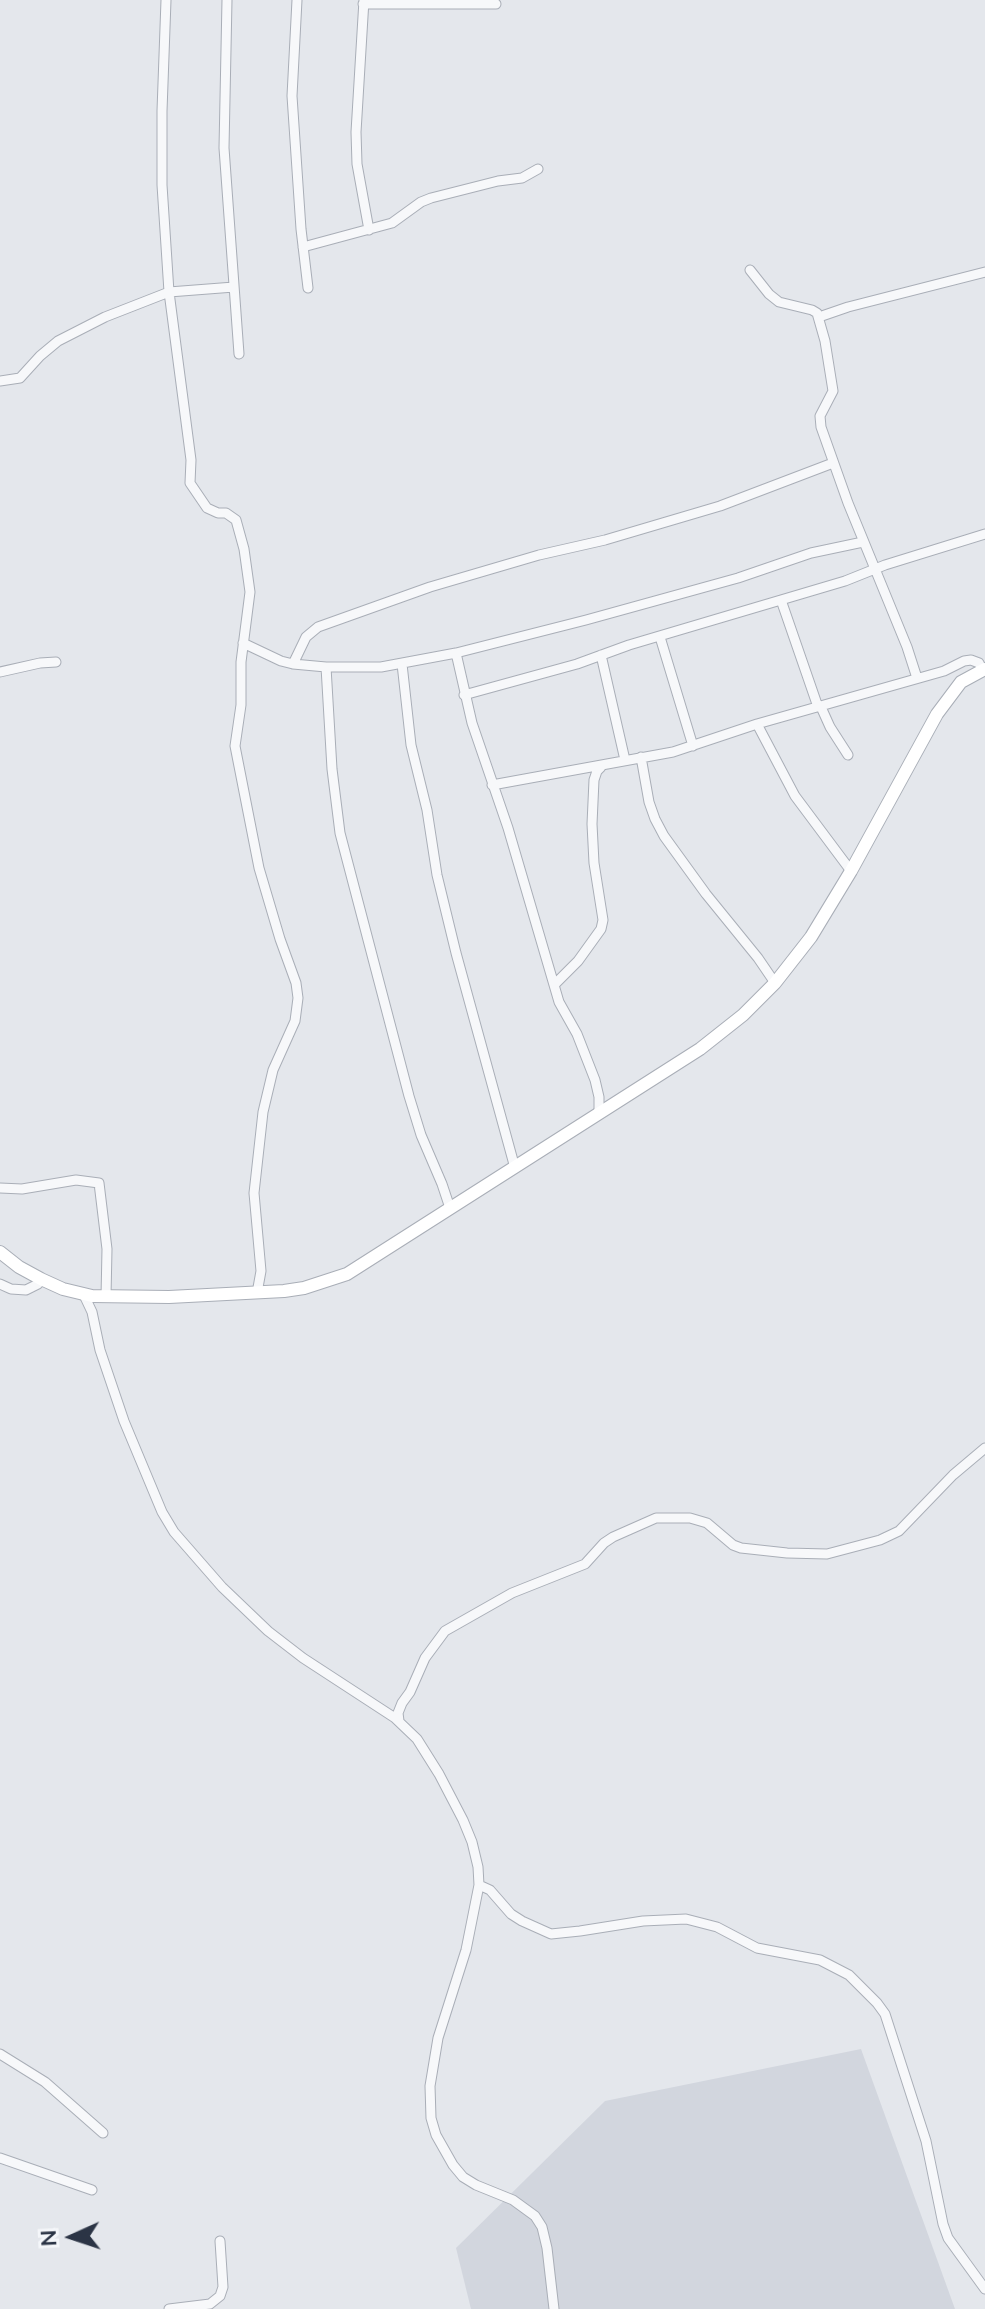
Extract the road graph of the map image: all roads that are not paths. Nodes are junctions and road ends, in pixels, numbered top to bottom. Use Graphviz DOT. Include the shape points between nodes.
graph roads {
  1 [pos="166,0"];
  2 [pos="227,0"];
  3 [pos="297,0"];
  4 [pos="364,2"];
  5 [pos="496,4"];
  6 [pos="538,169"];
  7 [pos="369,230"];
  8 [pos="303,247"];
  9 [pos="750,270"];
  10 [pos="985,272"];
  11 [pos="234,287"];
  12 [pos="308,288"];
  13 [pos="169,292"];
  14 [pos="819,317"];
  15 [pos="239,354"];
  16 [pos="0,381"];
  17 [pos="833,463"];
  18 [pos="985,534"];
  19 [pos="863,542"];
  20 [pos="876,569"];
  21 [pos="781,600"];
  22 [pos="660,637"];
  23 [pos="243,643"];
  24 [pos="456,653"];
  25 [pos="601,655"];
  26 [pos="56,662"];
  27 [pos="293,664"];
  28 [pos="402,664"];
  29 [pos="326,667"];
  30 [pos="984,670"];
  31 [pos="0,672"];
  32 [pos="917,678"];
  33 [pos="464,695"];
  34 [pos="818,707"];
  35 [pos="757,724"];
  36 [pos="693,746"];
  37 [pos="848,755"];
  38 [pos="641,757"];
  39 [pos="625,760"];
  40 [pos="601,767"];
  41 [pos="492,785"];
  42 [pos="851,871"];
  43 [pos="775,983"];
  44 [pos="554,985"];
  45 [pos="599,1113"];
  46 [pos="515,1168"];
  47 [pos="0,1188"];
  48 [pos="450,1208"];
  49 [pos="0,1252"];
  50 [pos="41,1279"];
  51 [pos="0,1284"];
  52 [pos="83,1293"];
  53 [pos="257,1293"];
  54 [pos="106,1297"];
  55 [pos="985,1448"];
  56 [pos="402,1703"];
  57 [pos="384,1711"];
  58 [pos="399,1721"];
  59 [pos="479,1885"];
  60 [pos="0,2054"];
  61 [pos="103,2133"];
  62 [pos="0,2158"];
  63 [pos="92,2190"];
  64 [pos="220,2241"];
  65 [pos="985,2289"];
  66 [pos="169,2309"];
  67 [pos="554,2309"];
  1 -- 13 [label="street" via="162,173"];
  2 -- 11 [label="street" via="224,148"];
  3 -- 8 [label="street" via="292,96"];
  4 -- 5 [label="street"];
  4 -- 7 [label="street" via="356,132"];
  6 -- 7 [label="street" via="522,178 431,198"];
  7 -- 8 [label="street"];
  8 -- 12 [label="street"];
  9 -- 14 [label="street" via="779,302 812,310"];
  10 -- 14 [label="street"];
  11 -- 13 [label="street"];
  11 -- 15 [label="street"];
  13 -- 16 [label="street" via="69,334 20,378"];
  13 -- 23 [label="street" via="190,483 207,508 232,516 240,531 250,592"];
  14 -- 17 [label="street" via="833,391 820,421"];
  17 -- 19 [label="street"];
  17 -- 27 [label="street" via="731,502 430,587 318,627 306,637"];
  18 -- 20 [label="street"];
  19 -- 20 [label="street"];
  19 -- 24 [label="street"];
  20 -- 21 [label="street"];
  20 -- 32 [label="street"];
  21 -- 22 [label="street"];
  21 -- 34 [label="street"];
  22 -- 25 [label="street"];
  22 -- 36 [label="street"];
  23 -- 27 [label="street"];
  23 -- 53 [label="street" via="235,746 259,868 298,998 263,1112 254,1193 261,1271"];
  24 -- 28 [label="street"];
  24 -- 33 [label="street"];
  25 -- 33 [label="street"];
  25 -- 39 [label="street"];
  26 -- 31 [label="street"];
  27 -- 29 [label="street"];
  28 -- 29 [label="street"];
  28 -- 46 [label="street" via="411,745 437,875"];
  29 -- 48 [label="street" via="340,833 409,1096"];
  30 -- 32 [label="street" via="971,660"];
  30 -- 42 [label="main road" via="961,682 937,714"];
  32 -- 34 [label="street"];
  33 -- 41 [label="street"];
  34 -- 35 [label="street"];
  34 -- 37 [label="street"];
  35 -- 36 [label="street"];
  35 -- 42 [label="street" via="795,796"];
  36 -- 38 [label="street"];
  38 -- 39 [label="street"];
  38 -- 43 [label="street" via="649,802 664,836"];
  39 -- 40 [label="street"];
  40 -- 41 [label="street"];
  40 -- 44 [label="street" via="594,780 592,824 603,920 586,951"];
  41 -- 44 [label="street"];
  42 -- 43 [label="main road"];
  43 -- 45 [label="main road" via="712,1040"];
  44 -- 45 [label="street" via="595,1080"];
  45 -- 46 [label="main road"];
  46 -- 48 [label="main road"];
  47 -- 54 [label="street" via="76,1180 99,1183"];
  48 -- 53 [label="main road" via="347,1274 304,1288"];
  49 -- 50 [label="main road"];
  50 -- 51 [label="street" via="18,1291"];
  50 -- 52 [label="main road"];
  52 -- 54 [label="main road"];
  52 -- 57 [label="street" via="124,1421 174,1532 268,1631"];
  53 -- 54 [label="main road"];
  55 -- 56 [label="street" via="899,1531 827,1554 741,1548 698,1519 656,1518 604,1543 578,1568 512,1593 445,1631"];
  56 -- 57 [label="street"];
  56 -- 58 [label="street"];
  57 -- 58 [label="street"];
  58 -- 59 [label="street" via="417,1739 463,1820"];
  59 -- 65 [label="street" via="511,1914 551,1934 686,1919 717,1927 757,1948 820,1960 849,1975 885,2014 926,2141 948,2238"];
  59 -- 67 [label="street" via="466,1950 438,2038 431,2118 463,2177 535,2216 547,2248"];
  60 -- 61 [label="street" via="45,2082"];
  62 -- 63 [label="street"];
  64 -- 66 [label="street" via="220,2296 210,2304"];
}
